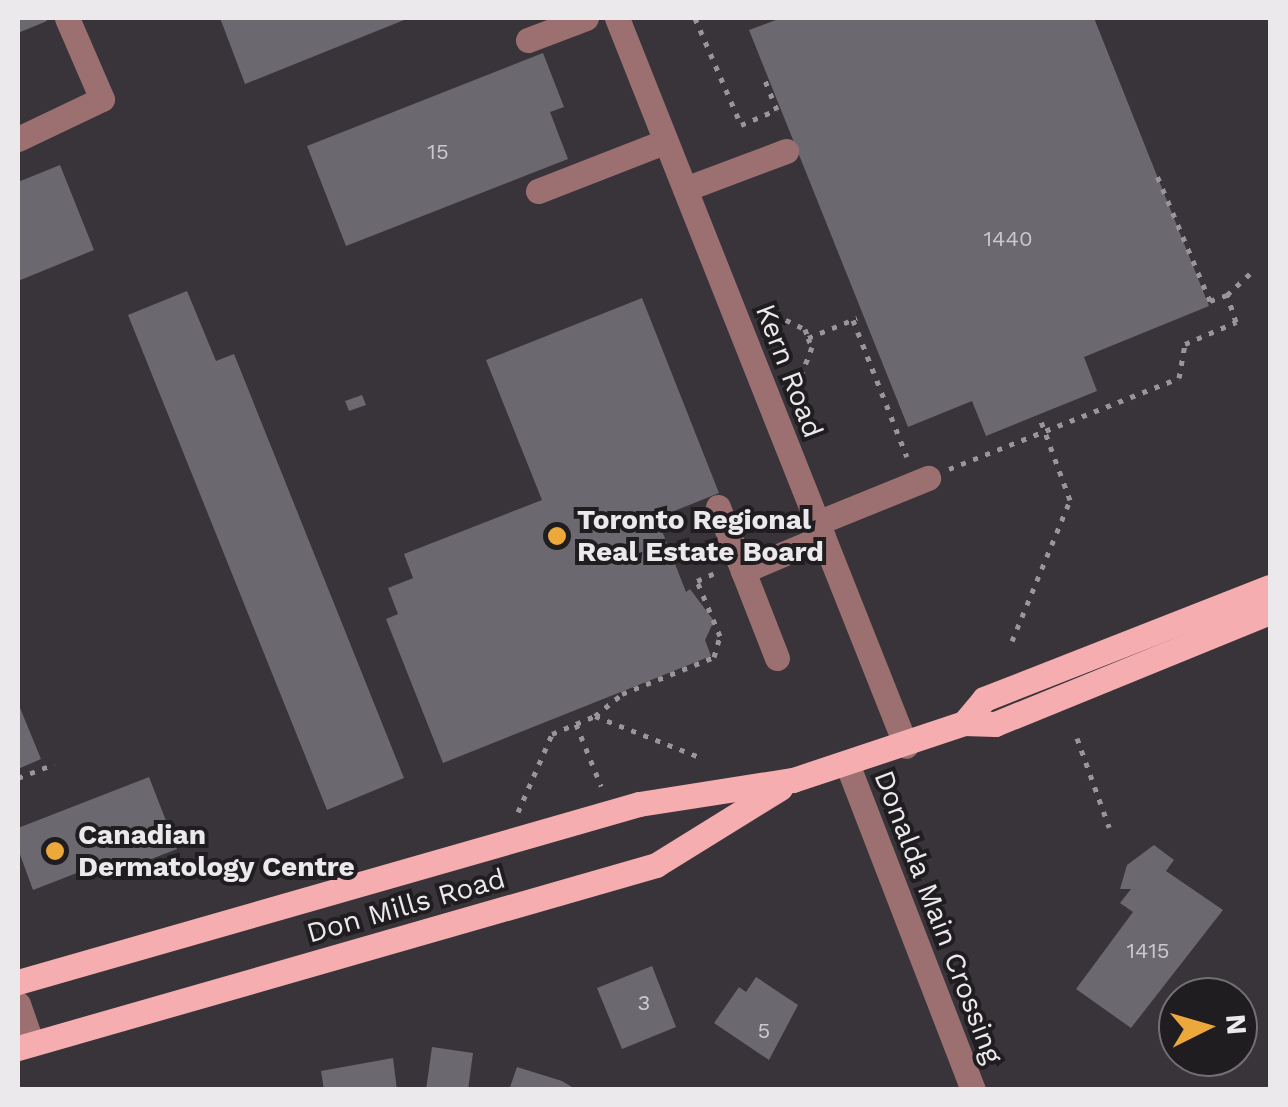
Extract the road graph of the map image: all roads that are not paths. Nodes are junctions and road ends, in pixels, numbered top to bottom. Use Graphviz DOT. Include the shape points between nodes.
graph roads {
  1 [pos="67,18"];
  2 [pos="586,18"];
  3 [pos="617,18"];
  4 [pos="528,40"];
  5 [pos="18,139"];
  6 [pos="666,141"];
  7 [pos="786,151"];
  8 [pos="686,189"];
  9 [pos="538,192"];
  10 [pos="922,480"];
  11 [pos="718,507"];
  12 [pos="820,530"];
  13 [pos="741,566"];
  14 [pos="1270,587"];
  15 [pos="1270,612"];
  16 [pos="778,658"];
  17 [pos="964,723"];
  18 [pos="906,746"];
  19 [pos="848,766"];
  20 [pos="793,780"];
  21 [pos="18,982"];
  22 [pos="18,1004"];
  23 [pos="25,1046"];
  24 [pos="973,1090"];
  1 -- 5 [label="street" via="102,99"];
  2 -- 4 [label="street"];
  3 -- 6 [label="street, Kern Road"];
  6 -- 8 [label="street, Kern Road"];
  6 -- 9 [label="street"];
  7 -- 8 [label="street"];
  8 -- 12 [label="street, Kern Road"];
  10 -- 12 [label="street"];
  11 -- 13 [label="street"];
  12 -- 13 [label="street"];
  12 -- 18 [label="street, Kern Road"];
  13 -- 16 [label="street"];
  14 -- 17 [label="main road, Don Mills Road" via="984,699"];
  15 -- 17 [label="main road, Don Mills Road" via="995,724"];
  17 -- 18 [label="main road, Don Mills Road"];
  18 -- 19 [label="main road, Don Mills Road"];
  19 -- 20 [label="main road, Don Mills Road"];
  19 -- 24 [label="street, Donalda Main Crossing"];
  20 -- 21 [label="main road, Don Mills Road" via="639,804"];
  20 -- 23 [label="main road, Don Mills Road" via="656,864"];
  22 -- 23 [label="street"];
}
